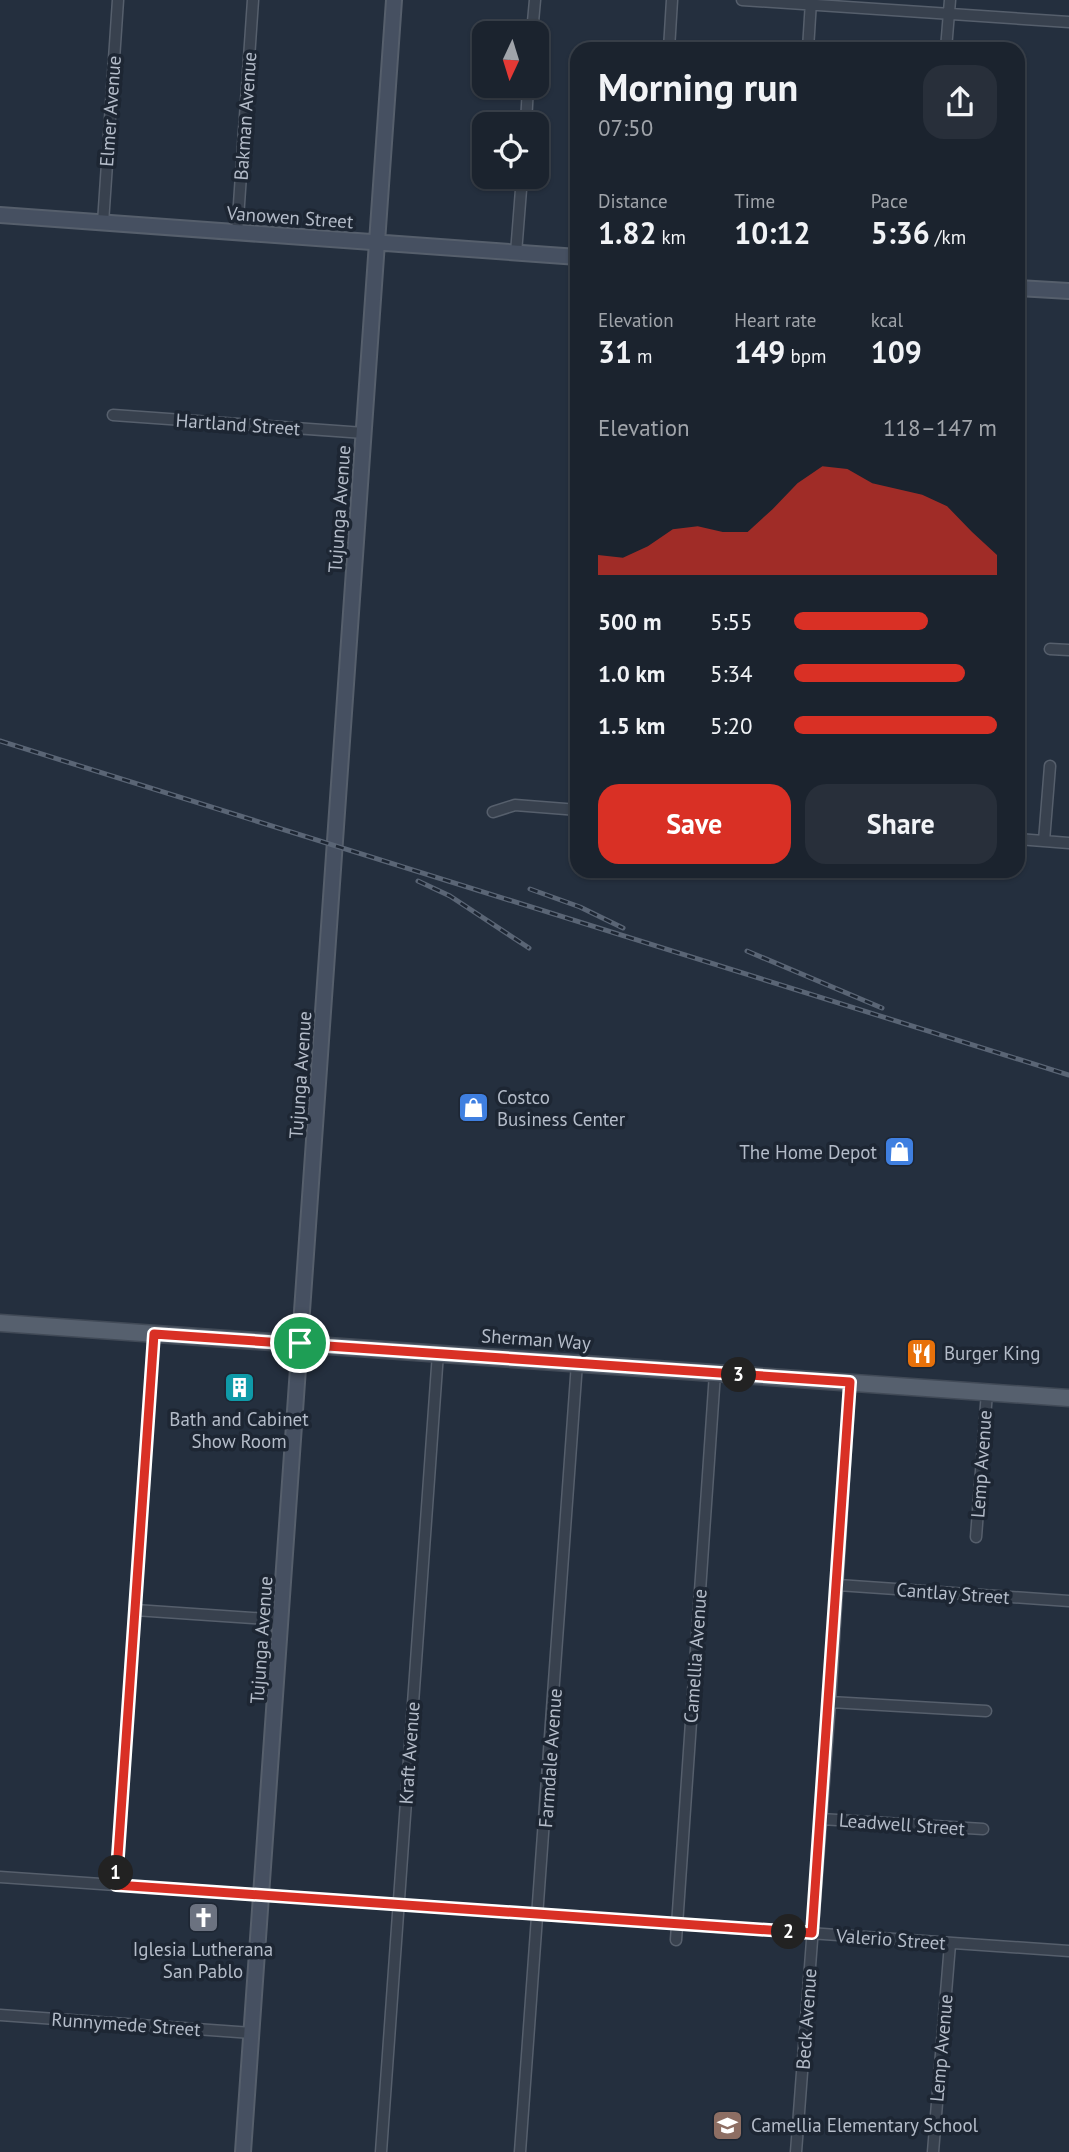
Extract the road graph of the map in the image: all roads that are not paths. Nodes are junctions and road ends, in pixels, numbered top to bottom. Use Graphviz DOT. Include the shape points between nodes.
graph roads {
  1 [pos="118,0"];
  2 [pos="253,0"];
  3 [pos="394,0"];
  4 [pos="535,0"];
  5 [pos="672,0"];
  6 [pos="742,0"];
  7 [pos="950,0"];
  8 [pos="811,2"];
  9 [pos="949,14"];
  10 [pos="533,21"];
  11 [pos="1069,22"];
  12 [pos="669,42"];
  13 [pos="808,42"];
  14 [pos="947,42"];
  15 [pos="521,189"];
  16 [pos="0,215"];
  17 [pos="103,223"];
  18 [pos="237,233"];
  19 [pos="377,243"];
  20 [pos="516,253"];
  21 [pos="570,256"];
  22 [pos="1069,281"];
  23 [pos="1025,288"];
  24 [pos="1069,291"];
  25 [pos="113,415"];
  26 [pos="364,433"];
  27 [pos="1050,649"];
  28 [pos="1069,650"];
  29 [pos="1049,766"];
  30 [pos="570,809"];
  31 [pos="493,812"];
  32 [pos="1025,840"];
  33 [pos="1044,841"];
  34 [pos="1069,843"];
  35 [pos="0,1323"];
  36 [pos="154,1334"];
  37 [pos="300,1343"];
  38 [pos="438,1353"];
  39 [pos="577,1363"];
  40 [pos="715,1373"];
  41 [pos="850,1382"];
  42 [pos="987,1392"];
  43 [pos="1069,1398"];
  44 [pos="976,1537"];
  45 [pos="838,1585"];
  46 [pos="1069,1601"];
  47 [pos="135,1609"];
  48 [pos="282,1620"];
  49 [pos="830,1702"];
  50 [pos="986,1711"];
  51 [pos="821,1819"];
  52 [pos="983,1829"];
  53 [pos="0,1877"];
  54 [pos="116,1885"];
  55 [pos="262,1896"];
  56 [pos="399,1905"];
  57 [pos="538,1915"];
  58 [pos="677,1924"];
  59 [pos="812,1933"];
  60 [pos="676,1940"];
  61 [pos="950,1944"];
  62 [pos="1069,1951"];
  63 [pos="0,2015"];
  64 [pos="251,2033"];
  65 [pos="243,2152"];
  66 [pos="381,2152"];
  67 [pos="520,2152"];
  68 [pos="796,2152"];
  69 [pos="933,2152"];
  1 -- 17 [label="street, Elmer Avenue"];
  2 -- 18 [label="street, Bakman Avenue"];
  3 -- 19 [label="street, Tujunga Avenue"];
  4 -- 10 [label="street"];
  5 -- 12 [label="street"];
  6 -- 8 [label="street"];
  7 -- 9 [label="street"];
  8 -- 9 [label="street"];
  8 -- 13 [label="street"];
  9 -- 11 [label="street"];
  9 -- 14 [label="street"];
  15 -- 20 [label="street"];
  16 -- 17 [label="street, Vanowen Street"];
  17 -- 18 [label="street, Vanowen Street"];
  18 -- 19 [label="street, Vanowen Street"];
  19 -- 20 [label="street, Vanowen Street"];
  19 -- 26 [label="street, Tujunga Avenue"];
  20 -- 21 [label="street, Vanowen Street"];
  22 -- 24 [label="street"];
  23 -- 24 [label="street"];
  25 -- 26 [label="street, Hartland Street"];
  26 -- 37 [label="street, Tujunga Avenue"];
  27 -- 28 [label="street"];
  29 -- 33 [label="street"];
  30 -- 31 [label="street" via="515,805"];
  32 -- 33 [label="street"];
  33 -- 34 [label="street"];
  35 -- 36 [label="main road, Sherman Way"];
  36 -- 37 [label="main road, Sherman Way"];
  36 -- 47 [label="street"];
  37 -- 38 [label="main road, Sherman Way"];
  37 -- 48 [label="street, Tujunga Avenue"];
  38 -- 39 [label="main road, Sherman Way"];
  38 -- 56 [label="street, Kraft Avenue"];
  39 -- 40 [label="main road, Sherman Way"];
  39 -- 57 [label="street, Farmdale Avenue"];
  40 -- 41 [label="main road, Sherman Way"];
  40 -- 58 [label="street, Camellia Avenue"];
  41 -- 42 [label="main road, Sherman Way"];
  41 -- 45 [label="street, Beck Avenue"];
  42 -- 43 [label="main road, Sherman Way"];
  42 -- 44 [label="street, Lemp Avenue"];
  45 -- 46 [label="street, Cantlay Street"];
  45 -- 49 [label="street, Beck Avenue"];
  47 -- 48 [label="street"];
  47 -- 54 [label="street"];
  48 -- 55 [label="street, Tujunga Avenue"];
  49 -- 50 [label="street"];
  49 -- 51 [label="street, Beck Avenue"];
  51 -- 52 [label="street, Leadwell Street"];
  51 -- 59 [label="street, Beck Avenue"];
  53 -- 54 [label="street, Valerio Street"];
  54 -- 55 [label="street, Valerio Street"];
  55 -- 56 [label="street, Valerio Street"];
  55 -- 64 [label="street, Tujunga Avenue"];
  56 -- 57 [label="street, Valerio Street"];
  56 -- 66 [label="street, Kraft Avenue"];
  57 -- 58 [label="street, Valerio Street"];
  57 -- 67 [label="street, Farmdale Avenue"];
  58 -- 59 [label="street, Valerio Street"];
  58 -- 60 [label="street, Camellia Avenue"];
  59 -- 61 [label="street, Valerio Street"];
  59 -- 68 [label="street, Beck Avenue"];
  61 -- 62 [label="street, Valerio Street"];
  61 -- 69 [label="street, Lemp Avenue"];
  63 -- 64 [label="street, Runnymede Street"];
  64 -- 65 [label="street, Tujunga Avenue"];
}
